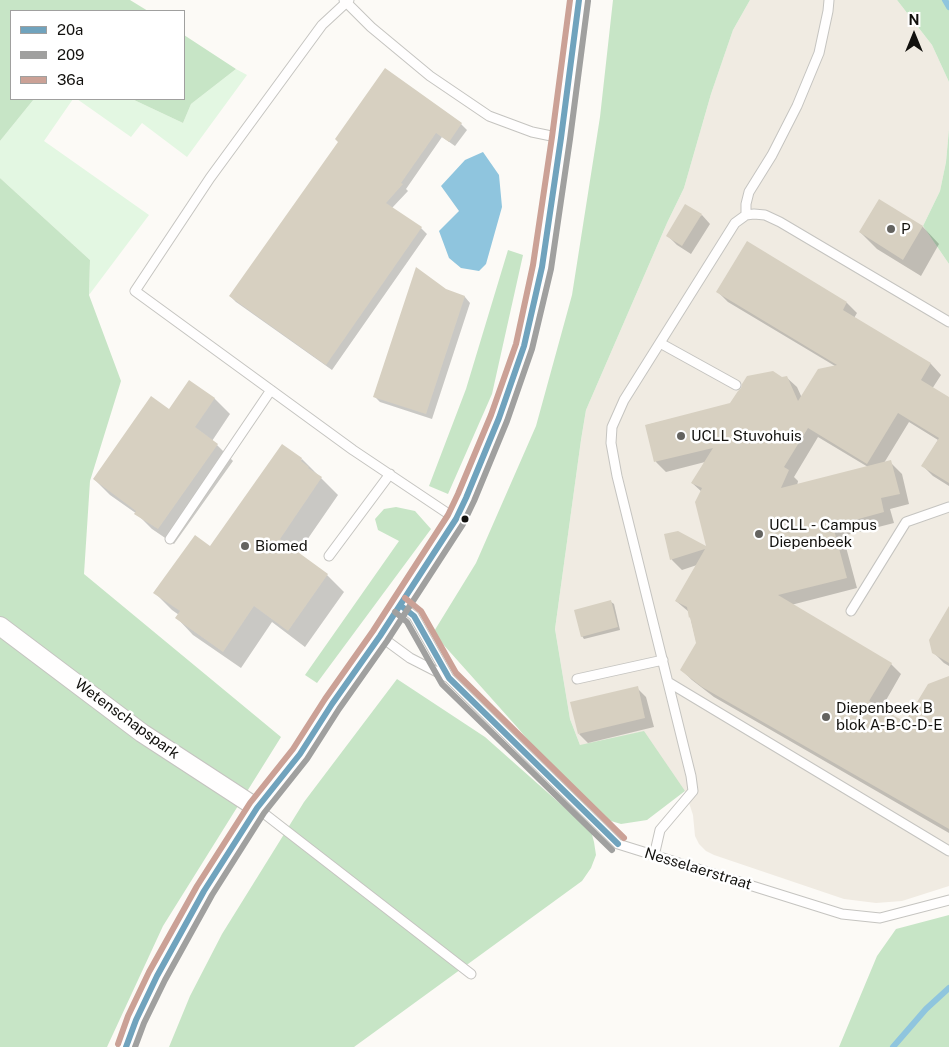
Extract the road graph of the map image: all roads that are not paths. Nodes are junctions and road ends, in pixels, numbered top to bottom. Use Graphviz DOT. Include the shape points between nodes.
graph roads {
  1 [pos="579,0"];
  2 [pos="829,0"];
  3 [pos="346,1"];
  4 [pos="561,138"];
  5 [pos="746,216"];
  6 [pos="949,322"];
  7 [pos="660,343"];
  8 [pos="736,385"];
  9 [pos="271,390"];
  10 [pos="390,474"];
  11 [pos="949,507"];
  12 [pos="456,519"];
  13 [pos="170,539"];
  14 [pos="329,556"];
  15 [pos="400,605"];
  16 [pos="851,610"];
  17 [pos="0,626"];
  18 [pos="380,636"];
  19 [pos="663,660"];
  20 [pos="449,678"];
  21 [pos="577,679"];
  22 [pos="668,682"];
  23 [pos="257,808"];
  24 [pos="949,851"];
  25 [pos="654,856"];
  26 [pos="949,900"];
  27 [pos="471,974"];
  28 [pos="126,1047"];
  1 -- 4 [label="street"];
  2 -- 5 [label="lane" via="819,53 797,106 749,192"];
  3 -- 4 [label="lane" via="371,27 430,76 489,116 532,132"];
  3 -- 9 [label="lane" via="322,26 210,178 135,291"];
  4 -- 12 [label="street" via="542,267 524,346 499,418"];
  5 -- 6 [label="lane" via="764,215 780,222"];
  5 -- 7 [label="lane" via="735,223"];
  7 -- 8 [label="lane"];
  7 -- 19 [label="lane" via="624,400 612,427 611,442"];
  9 -- 10 [label="lane"];
  9 -- 13 [label="lane"];
  10 -- 12 [label="lane"];
  10 -- 14 [label="lane"];
  11 -- 16 [label="lane" via="906,522"];
  12 -- 15 [label="street"];
  15 -- 18 [label="street"];
  15 -- 20 [label="lane, Nesselaerstraat" via="414,616"];
  17 -- 23 [label="street, Wetenschapspark" via="142,733"];
  18 -- 20 [label="lane, Nesselaerstraat" via="410,658"];
  18 -- 23 [label="street" via="300,754"];
  19 -- 21 [label="lane"];
  19 -- 22 [label="lane"];
  20 -- 25 [label="lane, Nesselaerstraat" via="618,844"];
  22 -- 24 [label="lane"];
  22 -- 25 [label="lane" via="693,792 660,830"];
  23 -- 27 [label="lane"];
  23 -- 28 [label="street" via="204,891 157,976"];
  25 -- 26 [label="lane, Nesselaerstraat" via="842,914 880,918"];
}
